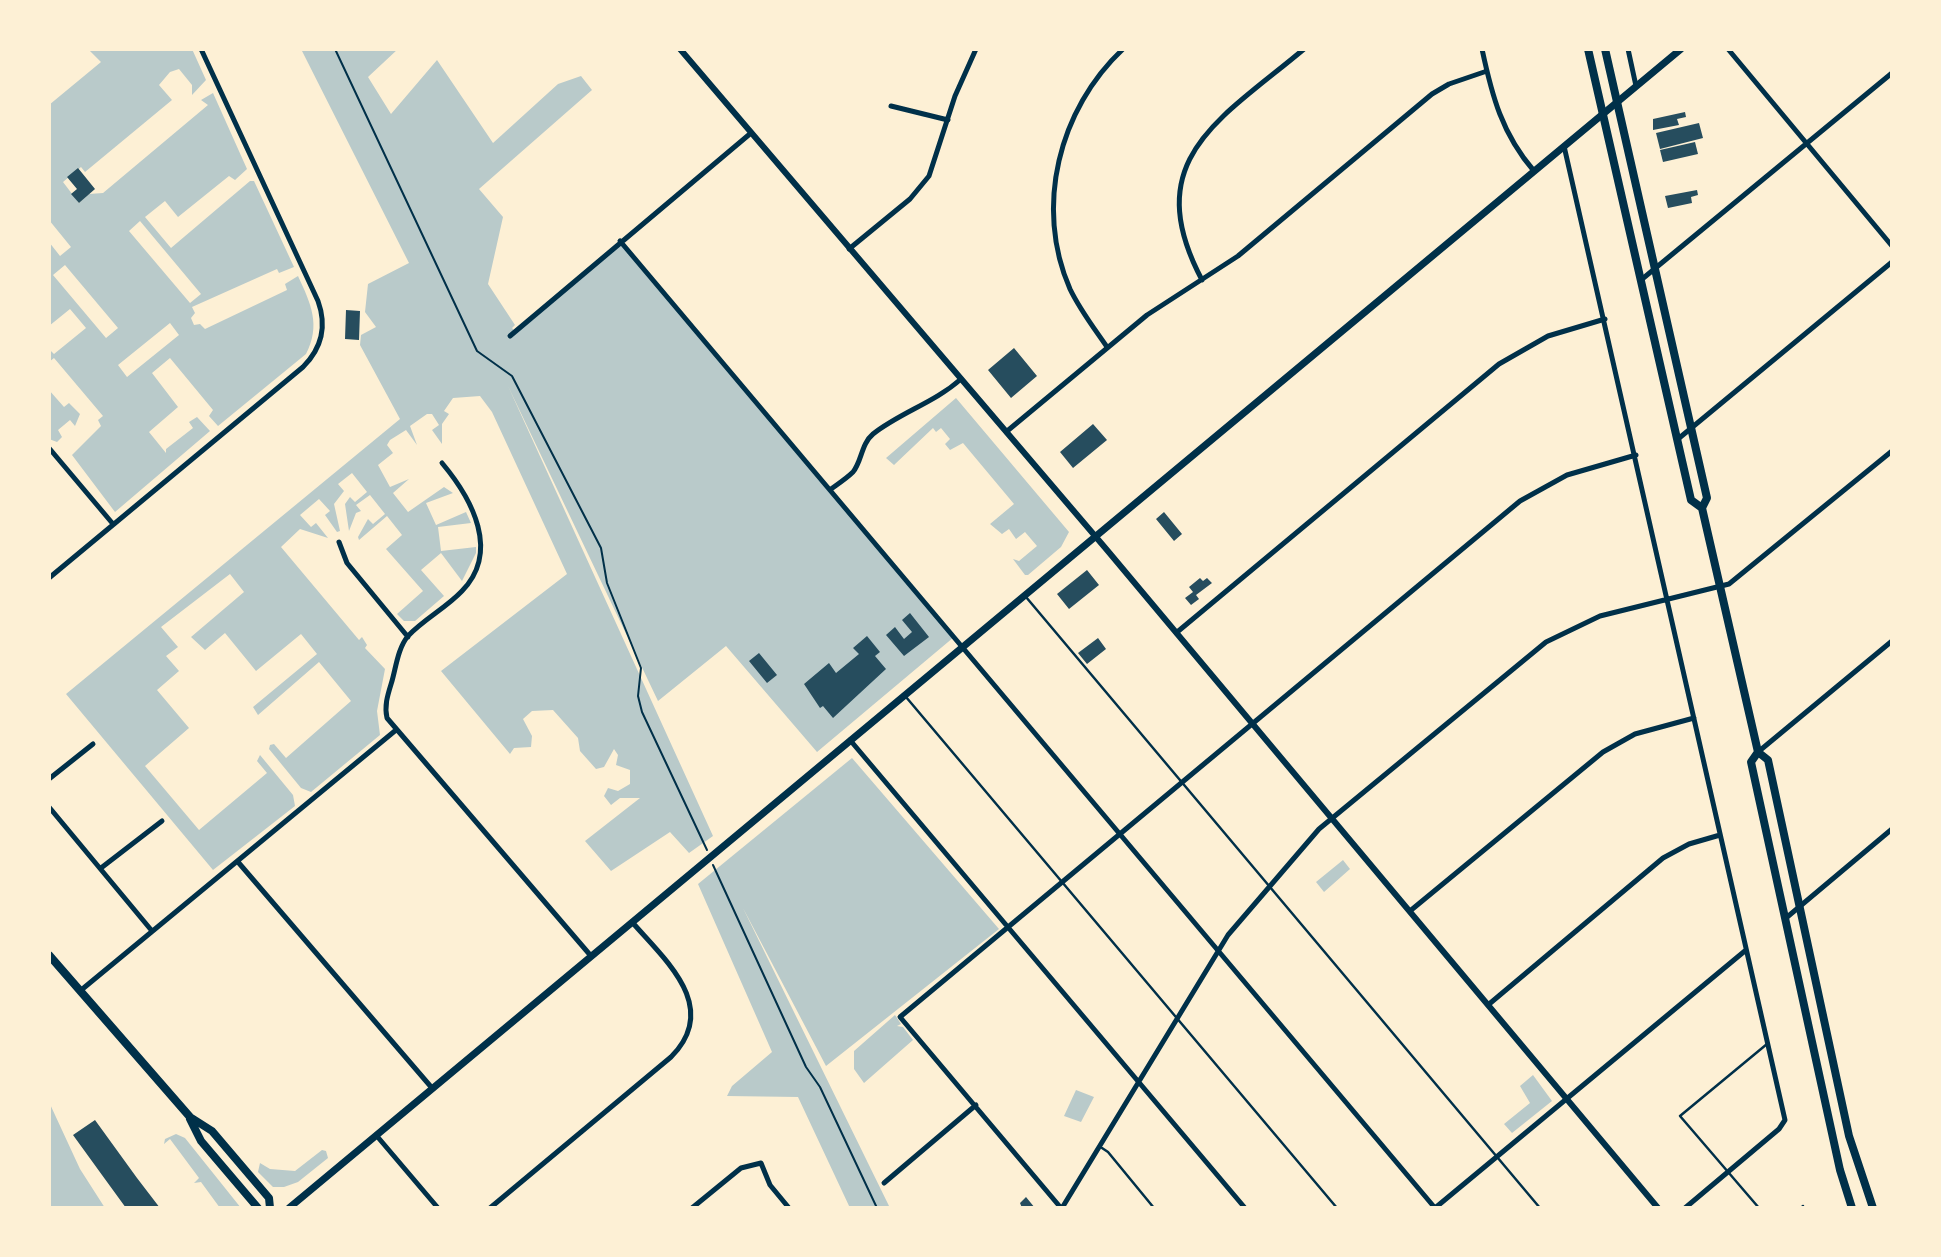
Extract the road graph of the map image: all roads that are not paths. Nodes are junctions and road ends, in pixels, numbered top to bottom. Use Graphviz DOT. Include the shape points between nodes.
graph roads {
  1 [pos="201,49"];
  2 [pos="680,49"];
  3 [pos="976,49"];
  4 [pos="1123,49"];
  5 [pos="1304,49"];
  6 [pos="1482,49"];
  7 [pos="1588,49"];
  8 [pos="1605,49"];
  9 [pos="1628,49"];
  10 [pos="1681,49"];
  11 [pos="1728,49"];
  12 [pos="1487,71"];
  13 [pos="1892,73"];
  14 [pos="1636,86"];
  15 [pos="1617,102"];
  16 [pos="891,106"];
  17 [pos="1603,114"];
  18 [pos="948,120"];
  19 [pos="751,133"];
  20 [pos="1807,143"];
  21 [pos="1564,146"];
  22 [pos="1534,171"];
  23 [pos="620,241"];
  24 [pos="1892,246"];
  25 [pos="849,248"];
  26 [pos="1892,262"];
  27 [pos="1655,268"];
  28 [pos="1202,279"];
  29 [pos="1641,280"];
  30 [pos="1605,319"];
  31 [pos="510,336"];
  32 [pos="1108,347"];
  33 [pos="961,379"];
  34 [pos="1691,428"];
  35 [pos="1006,432"];
  36 [pos="1678,439"];
  37 [pos="49,449"];
  38 [pos="1892,451"];
  39 [pos="1636,455"];
  40 [pos="442,464"];
  41 [pos="831,489"];
  42 [pos="1702,508"];
  43 [pos="113,524"];
  44 [pos="1095,536"];
  45 [pos="339,542"];
  46 [pos="49,578"];
  47 [pos="1720,588"];
  48 [pos="1024,595"];
  49 [pos="1668,600"];
  50 [pos="1176,633"];
  51 [pos="408,637"];
  52 [pos="1892,641"];
  53 [pos="962,646"];
  54 [pos="904,694"];
  55 [pos="1693,718"];
  56 [pos="1251,723"];
  57 [pos="396,730"];
  58 [pos="850,740"];
  59 [pos="93,744"];
  60 [pos="1758,752"];
  61 [pos="49,779"];
  62 [pos="1181,783"];
  63 [pos="49,807"];
  64 [pos="1331,818"];
  65 [pos="162,821"];
  66 [pos="1892,829"];
  67 [pos="1122,833"];
  68 [pos="1720,835"];
  69 [pos="238,862"];
  70 [pos="101,868"];
  71 [pos="1063,881"];
  72 [pos="1270,886"];
  73 [pos="1800,905"];
  74 [pos="1410,911"];
  75 [pos="1786,918"];
  76 [pos="632,922"];
  77 [pos="1009,927"];
  78 [pos="152,930"];
  79 [pos="1220,950"];
  80 [pos="1746,950"];
  81 [pos="49,956"];
  82 [pos="591,956"];
  83 [pos="80,991"];
  84 [pos="1488,1005"];
  85 [pos="1177,1017"];
  86 [pos="1768,1044"];
  87 [pos="1139,1082"];
  88 [pos="432,1088"];
  89 [pos="1567,1098"];
  90 [pos="976,1105"];
  91 [pos="190,1117"];
  92 [pos="376,1135"];
  93 [pos="1099,1146"];
  94 [pos="1496,1157"];
  95 [pos="1728,1172"];
  96 [pos="884,1183"];
  97 [pos="258,1208"];
  98 [pos="270,1208"];
  99 [pos="289,1208"];
  100 [pos="438,1208"];
  101 [pos="490,1208"];
  102 [pos="692,1208"];
  103 [pos="789,1208"];
  104 [pos="1061,1208"];
  105 [pos="1154,1208"];
  106 [pos="1245,1208"];
  107 [pos="1337,1208"];
  108 [pos="1435,1208"];
  109 [pos="1540,1208"];
  110 [pos="1658,1208"];
  111 [pos="1685,1208"];
  112 [pos="1759,1208"];
  113 [pos="1852,1208"];
  114 [pos="1873,1208"];
  1 -- 43 [label="street" via="318,301 323,320 320,342 306,364"];
  2 -- 19 [label="street"];
  3 -- 18 [label="street"];
  4 -- 32 [label="street" via="1077,110 1063,144 1054,192 1055,233 1064,272 1080,308"];
  5 -- 28 [label="street" via="1211,128 1187,162 1179,194 1179,223"];
  6 -- 12 [label="street"];
  7 -- 17 [label="main road"];
  8 -- 15 [label="main road"];
  9 -- 14 [label="street"];
  10 -- 14 [label="main road"];
  11 -- 20 [label="street"];
  12 -- 22 [label="street" via="1501,123"];
  12 -- 28 [label="street" via="1437,91 1241,253"];
  13 -- 20 [label="street"];
  14 -- 15 [label="main road"];
  15 -- 17 [label="main road"];
  15 -- 27 [label="main road"];
  16 -- 18 [label="street"];
  17 -- 21 [label="main road"];
  17 -- 29 [label="main road"];
  18 -- 25 [label="street" via="936,161 922,187"];
  19 -- 23 [label="street"];
  19 -- 25 [label="street"];
  20 -- 24 [label="street"];
  20 -- 27 [label="street"];
  21 -- 22 [label="main road"];
  21 -- 30 [label="street"];
  22 -- 44 [label="main road"];
  23 -- 31 [label="street"];
  23 -- 41 [label="street"];
  25 -- 33 [label="street"];
  26 -- 34 [label="street"];
  27 -- 29 [label="street"];
  27 -- 34 [label="main road"];
  28 -- 32 [label="street"];
  29 -- 36 [label="main road"];
  30 -- 39 [label="street"];
  30 -- 50 [label="street" via="1548,336 1499,364"];
  32 -- 35 [label="street"];
  33 -- 35 [label="street"];
  33 -- 41 [label="street" via="928,404 874,433 854,471"];
  34 -- 36 [label="street"];
  34 -- 42 [label="main road" via="1707,498"];
  35 -- 44 [label="street"];
  36 -- 42 [label="main road" via="1691,500"];
  37 -- 43 [label="street"];
  38 -- 47 [label="street" via="1748,571"];
  39 -- 49 [label="street"];
  39 -- 56 [label="street" via="1567,475 1527,496"];
  40 -- 51 [label="street" via="466,495 482,537 483,557 460,593"];
  41 -- 53 [label="street"];
  42 -- 47 [label="main road"];
  43 -- 46 [label="street"];
  44 -- 48 [label="main road"];
  44 -- 50 [label="street"];
  45 -- 51 [label="street" via="347,562"];
  47 -- 49 [label="street"];
  47 -- 60 [label="main road"];
  48 -- 53 [label="main road"];
  48 -- 62 [label="lane"];
  49 -- 55 [label="street"];
  49 -- 64 [label="street" via="1600,616 1546,642"];
  50 -- 56 [label="street"];
  51 -- 57 [label="street" via="386,703 387,718"];
  52 -- 60 [label="street"];
  53 -- 54 [label="main road"];
  53 -- 67 [label="street"];
  54 -- 58 [label="main road"];
  54 -- 71 [label="lane"];
  55 -- 68 [label="street"];
  55 -- 74 [label="street" via="1650,729 1603,752"];
  56 -- 62 [label="street"];
  56 -- 64 [label="street"];
  57 -- 69 [label="street"];
  57 -- 82 [label="street"];
  58 -- 76 [label="main road"];
  58 -- 77 [label="street"];
  59 -- 61 [label="street"];
  60 -- 73 [label="main road" via="1768,760"];
  60 -- 75 [label="main road" via="1751,762"];
  62 -- 67 [label="street"];
  62 -- 72 [label="lane"];
  63 -- 70 [label="street"];
  64 -- 72 [label="street"];
  64 -- 74 [label="street"];
  65 -- 70 [label="street"];
  66 -- 73 [label="street"];
  67 -- 71 [label="street"];
  67 -- 79 [label="street"];
  68 -- 80 [label="street"];
  68 -- 84 [label="street" via="1663,858"];
  69 -- 78 [label="street"];
  69 -- 88 [label="street"];
  70 -- 78 [label="street"];
  71 -- 77 [label="street"];
  71 -- 85 [label="lane"];
  72 -- 79 [label="street"];
  72 -- 94 [label="lane"];
  73 -- 75 [label="street"];
  73 -- 114 [label="main road" via="1849,1136"];
  74 -- 84 [label="street"];
  75 -- 113 [label="main road"];
  76 -- 82 [label="main road"];
  76 -- 101 [label="street" via="685,986 691,1018 683,1041 671,1057"];
  77 -- 87 [label="street"];
  77 -- 90 [label="street" via="901,1017"];
  78 -- 83 [label="street"];
  79 -- 85 [label="street"];
  79 -- 108 [label="street"];
  80 -- 86 [label="street"];
  80 -- 89 [label="street"];
  81 -- 83 [label="main road"];
  82 -- 88 [label="main road"];
  83 -- 91 [label="main road"];
  84 -- 89 [label="street"];
  85 -- 87 [label="street"];
  85 -- 107 [label="lane"];
  86 -- 95 [label="street" via="1785,1120"];
  86 -- 95 [label="lane" via="1680,1116"];
  87 -- 93 [label="street"];
  87 -- 106 [label="street"];
  88 -- 92 [label="main road"];
  89 -- 94 [label="street"];
  89 -- 110 [label="street"];
  90 -- 96 [label="street"];
  90 -- 104 [label="street"];
  91 -- 97 [label="main road" via="201,1141"];
  91 -- 98 [label="main road" via="212,1131 269,1198"];
  92 -- 99 [label="main road"];
  92 -- 100 [label="street"];
  93 -- 104 [label="street"];
  93 -- 105 [label="lane"];
  94 -- 108 [label="street"];
  94 -- 109 [label="lane"];
  95 -- 111 [label="street"];
  95 -- 112 [label="lane"];
  102 -- 103 [label="street" via="741,1168 761,1163 770,1185"];
}
